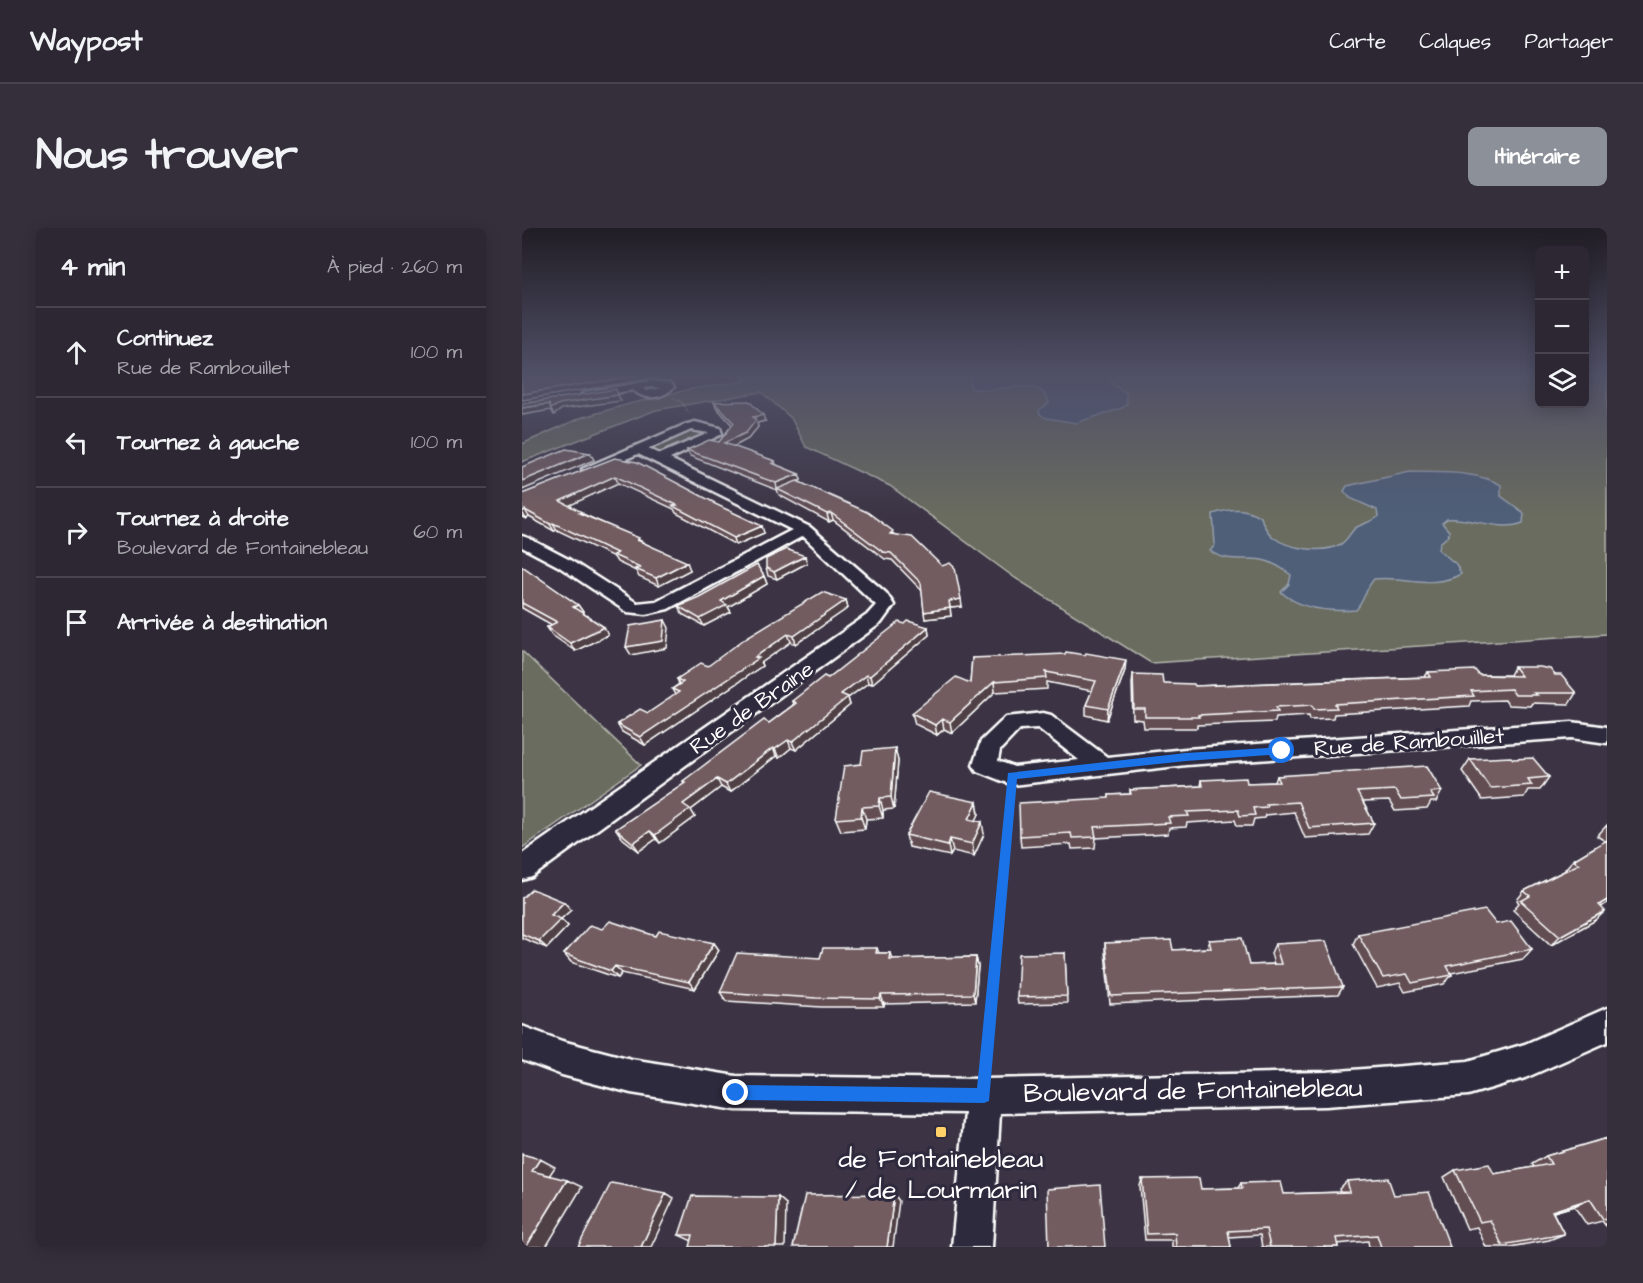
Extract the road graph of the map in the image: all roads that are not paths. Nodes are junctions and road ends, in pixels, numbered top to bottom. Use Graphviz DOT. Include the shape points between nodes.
graph roads {
  1 [pos="638,449"];
  2 [pos="660,459"];
  3 [pos="572,476"];
  4 [pos="805,531"];
  5 [pos="522,541"];
  6 [pos="1607,735"];
  7 [pos="1102,766"];
  8 [pos="522,869"];
  9 [pos="1607,1024"];
  10 [pos="522,1043"];
  11 [pos="984,1095"];
  12 [pos="972,1247"];
  1 -- 2 [label="street, Rue de Braine"];
  1 -- 2 [label="street" via="695,426 716,431"];
  1 -- 3 [label="street"];
  2 -- 4 [label="street, Rue de Braine"];
  4 -- 5 [label="street" via="662,605 646,609 628,605"];
  4 -- 8 [label="street, Rue de Braine" via="885,602 881,613"];
  6 -- 7 [label="street, Rue de Rambouillet" via="1572,729"];
  7 -- 7 [label="street, Rue de Rambouillet" via="1043,720 1014,722 989,747 985,765 1012,776"];
  9 -- 11 [label="street, Boulevard de Fontainebleau" via="1525,1060 1468,1078 1326,1089"];
  10 -- 11 [label="street, Boulevard de Fontainebleau" via="631,1076 736,1093"];
  11 -- 12 [label="street"];
}
